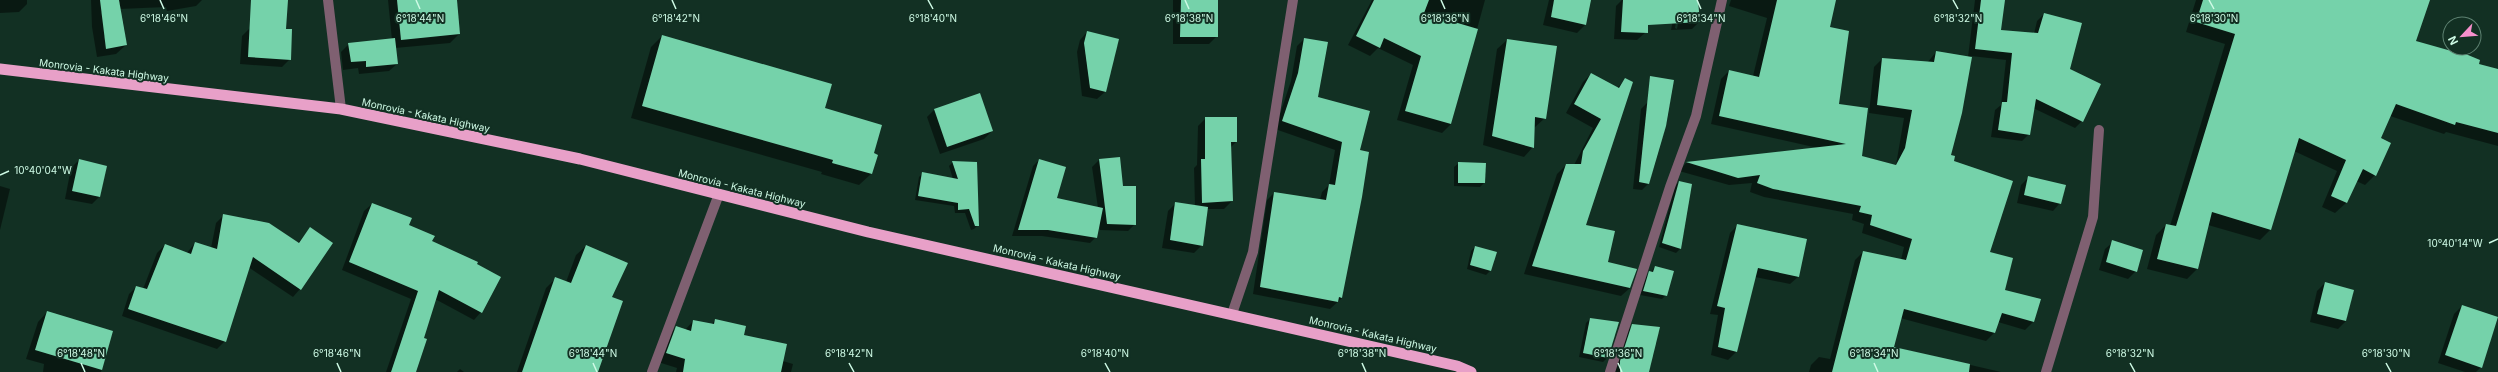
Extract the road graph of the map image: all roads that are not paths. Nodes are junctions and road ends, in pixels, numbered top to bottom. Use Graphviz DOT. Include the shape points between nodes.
graph roads {
  1 [pos="328,0"];
  2 [pos="1293,0"];
  3 [pos="1722,0"];
  4 [pos="0,69"];
  5 [pos="341,110"];
  6 [pos="2099,130"];
  7 [pos="719,194"];
  8 [pos="1232,314"];
  9 [pos="652,372"];
  10 [pos="1471,372"];
  11 [pos="1610,372"];
  12 [pos="2046,372"];
  1 -- 5 [label="street"];
  2 -- 8 [label="street" via="1253,252"];
  3 -- 11 [label="street" via="1696,116 1670,187"];
  4 -- 5 [label="highway, Monrovia - Kakata Highway"];
  5 -- 7 [label="highway, Monrovia - Kakata Highway" via="580,159"];
  6 -- 12 [label="street" via="2093,217"];
  7 -- 8 [label="highway, Monrovia - Kakata Highway" via="868,232"];
  7 -- 9 [label="street"];
  8 -- 10 [label="highway, Monrovia - Kakata Highway" via="1450,364"];
}
